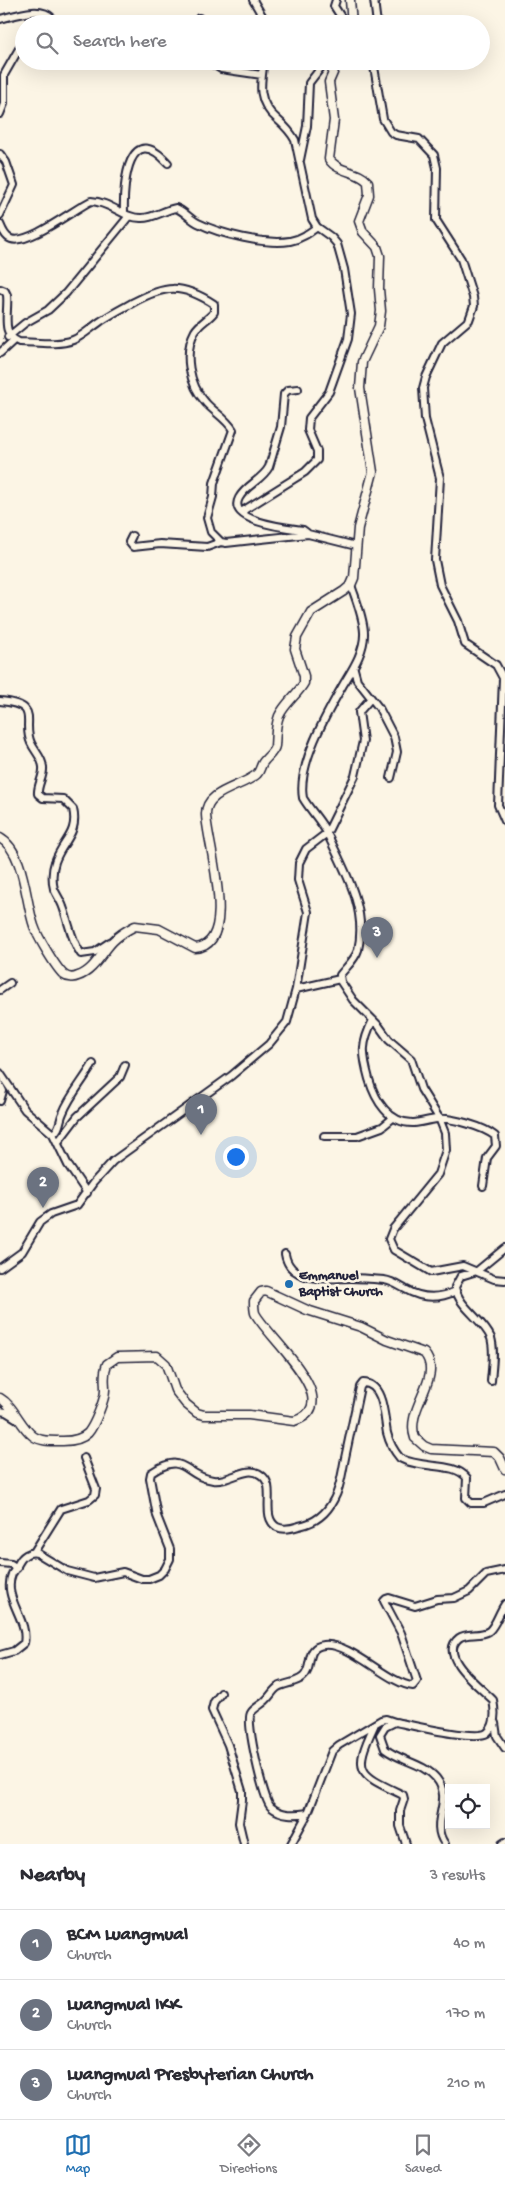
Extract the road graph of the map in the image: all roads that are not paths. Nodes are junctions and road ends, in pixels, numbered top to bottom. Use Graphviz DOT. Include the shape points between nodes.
graph roads {
  1 [pos="253,0"];
  2 [pos="336,0"];
  3 [pos="350,0"];
  4 [pos="374,0"];
  5 [pos="15,15"];
  6 [pos="15,15"];
  7 [pos="49,15"];
  8 [pos="262,15"];
  9 [pos="340,15"];
  10 [pos="351,15"];
  11 [pos="376,15"];
  12 [pos="0,19"];
  13 [pos="15,56"];
  14 [pos="229,70"];
  15 [pos="263,70"];
  16 [pos="319,70"];
  17 [pos="334,70"];
  18 [pos="375,70"];
  19 [pos="262,75"];
  20 [pos="0,114"];
  21 [pos="0,154"];
  22 [pos="168,163"];
  23 [pos="299,163"];
  24 [pos="126,214"];
  25 [pos="0,215"];
  26 [pos="0,224"];
  27 [pos="317,226"];
  28 [pos="0,289"];
  29 [pos="11,339"];
  30 [pos="0,353"];
  31 [pos="298,389"];
  32 [pos="240,512"];
  33 [pos="308,534"];
  34 [pos="132,536"];
  35 [pos="221,542"];
  36 [pos="356,546"];
  37 [pos="351,585"];
  38 [pos="354,669"];
  39 [pos="371,698"];
  40 [pos="0,701"];
  41 [pos="392,778"];
  42 [pos="505,821"];
  43 [pos="327,832"];
  44 [pos="0,838"];
  45 [pos="113,940"];
  46 [pos="340,979"];
  47 [pos="10,983"];
  48 [pos="296,989"];
  49 [pos="0,990"];
  50 [pos="373,1020"];
  51 [pos="92,1064"];
  52 [pos="125,1065"];
  53 [pos="0,1073"];
  54 [pos="0,1085"];
  55 [pos="0,1101"];
  56 [pos="393,1118"];
  57 [pos="439,1118"];
  58 [pos="53,1134"];
  59 [pos="324,1136"];
  60 [pos="58,1142"];
  61 [pos="483,1186"];
  62 [pos="86,1193"];
  63 [pos="505,1248"];
  64 [pos="285,1254"];
  65 [pos="0,1268"];
  66 [pos="477,1271"];
  67 [pos="505,1280"];
  68 [pos="456,1291"];
  69 [pos="491,1382"];
  70 [pos="0,1398"];
  71 [pos="0,1411"];
  72 [pos="20,1421"];
  73 [pos="84,1458"];
  74 [pos="505,1469"];
  75 [pos="505,1494"];
  76 [pos="34,1552"];
  77 [pos="0,1564"];
  78 [pos="17,1568"];
  79 [pos="505,1570"];
  80 [pos="505,1604"];
  81 [pos="0,1655"];
  82 [pos="221,1693"];
  83 [pos="494,1719"];
  84 [pos="395,1722"];
  85 [pos="374,1724"];
  86 [pos="505,1748"];
  87 [pos="308,1813"];
  88 [pos="244,1844"];
  89 [pos="290,1844"];
  90 [pos="406,1844"];
  91 [pos="445,1844"];
  1 -- 8 [label="street"];
  2 -- 9 [label="street" via="334,6"];
  3 -- 10 [label="street"];
  4 -- 11 [label="street"];
  5 -- 12 [label="street"];
  6 -- 7 [label="street" via="38,12"];
  13 -- 20 [label="street" via="4,75 4,104"];
  14 -- 19 [label="street"];
  15 -- 19 [label="street"];
  16 -- 23 [label="street" via="309,83 307,126"];
  17 -- 36 [label="street" via="329,82 334,120 329,159 335,166 368,182 369,194 359,221 380,256 381,320 364,354 360,378 372,472"];
  18 -- 42 [label="street" via="386,126 396,135 419,139 434,155 438,168 436,220 461,259 473,297 469,320 442,343 426,377 422,398 440,478 434,560 436,574 462,630 465,644 496,665 502,678 498,805"];
  19 -- 23 [label="street" via="263,101 295,140"];
  21 -- 25 [label="street" via="14,185"];
  22 -- 24 [label="street" via="151,148 143,148 134,154 127,171"];
  23 -- 27 [label="street" via="308,208"];
  24 -- 26 [label="street" via="91,201 20,239 7,236"];
  24 -- 27 [label="street" via="148,218 176,208 200,224 223,233 279,242 300,238"];
  24 -- 29 [label="street" via="66,293 48,310 25,323"];
  27 -- 32 [label="street" via="337,244 341,256 349,294 351,328 329,392 309,418 308,430 317,451 317,460 305,472"];
  28 -- 29 [label="street" via="7,295 2,324"];
  29 -- 30 [label="street"];
  29 -- 35 [label="street" via="72,340 116,310 163,289 194,293 214,304 214,312 194,333 188,359 201,397 233,430 214,483 207,518 209,528"];
  31 -- 32 [label="street" via="284,394 280,427 270,464 265,473 240,496"];
  32 -- 33 [label="street" via="256,521 303,530"];
  33 -- 35 [label="street"];
  33 -- 36 [label="street"];
  34 -- 35 [label="street" via="129,542 133,547 160,544 207,547"];
  36 -- 37 [label="street"];
  37 -- 38 [label="street" via="364,632"];
  37 -- 45 [label="street" via="316,608 299,632 295,648 304,682 278,717 275,748 256,775 215,796 206,808 218,888 218,911 212,940 207,946 195,948 159,929 135,926"];
  38 -- 39 [label="street" via="357,680"];
  38 -- 43 [label="street" via="316,738 303,782 303,798"];
  39 -- 41 [label="street" via="394,737 397,752"];
  39 -- 43 [label="street" via="359,712 363,741 355,776"];
  40 -- 45 [label="street" via="18,705 28,716 30,742 43,768 38,794 43,798 63,799 73,809 74,829 56,859 53,877 54,889 63,905 74,944 81,954 96,952"];
  43 -- 46 [label="street" via="355,893 360,924 358,951"];
  43 -- 48 [label="street" via="306,849 299,862 298,880 308,912"];
  44 -- 45 [label="street" via="10,847 25,882 34,927 64,975 69,978 82,975"];
  46 -- 48 [label="street"];
  46 -- 50 [label="street" via="353,1000"];
  47 -- 49 [label="street"];
  48 -- 62 [label="street" via="287,1022 276,1037 231,1076 113,1161"];
  50 -- 56 [label="street" via="362,1046 364,1061 377,1098"];
  50 -- 57 [label="street" via="411,1059 421,1089"];
  51 -- 58 [label="street" via="63,1112 60,1128"];
  52 -- 60 [label="street" via="120,1077 83,1111"];
  53 -- 58 [label="street" via="25,1110"];
  54 -- 55 [label="street" via="4,1091"];
  56 -- 57 [label="street" via="414,1123"];
  56 -- 59 [label="street" via="382,1127 358,1136"];
  57 -- 61 [label="street" via="487,1130 495,1136 496,1146 487,1158"];
  57 -- 66 [label="street" via="446,1141 442,1167 393,1229 389,1239 400,1255 431,1272 458,1266"];
  58 -- 60 [label="street"];
  60 -- 62 [label="street"];
  62 -- 65 [label="street" via="77,1206 51,1214 40,1222 22,1252"];
  63 -- 66 [label="street"];
  64 -- 68 [label="street" via="286,1262 300,1274 315,1279 387,1280 417,1295 431,1297"];
  66 -- 67 [label="street"];
  66 -- 68 [label="street" via="461,1276 456,1283"];
  68 -- 69 [label="street" via="490,1338 493,1348"];
  70 -- 72 [label="street"];
  71 -- 72 [label="street"];
  72 -- 74 [label="street" via="38,1439 70,1442 80,1439 88,1433 102,1402 107,1364 117,1357 147,1356 157,1356 166,1364 175,1390 197,1413 300,1420 306,1416 312,1403 310,1388 255,1312 254,1301 266,1291 307,1310 361,1327 424,1353 431,1369 413,1419 415,1438 431,1449 494,1452"];
  73 -- 76 [label="street" via="96,1489 95,1495 60,1509"];
  75 -- 76 [label="street" via="494,1500 471,1503 466,1498 467,1478 458,1470 415,1464 400,1458 388,1435 379,1394 375,1387 363,1383 335,1498 316,1520 294,1527 276,1526 270,1518 267,1481 256,1472 214,1480 171,1462 151,1473 150,1478 157,1516 170,1549 168,1564 159,1575 142,1579 123,1572 94,1578 67,1571"];
  76 -- 78 [label="street" via="20,1560"];
  77 -- 78 [label="street" via="11,1564"];
  78 -- 81 [label="street" via="12,1574 11,1595 25,1637 20,1648"];
  79 -- 87 [label="street" via="486,1574 470,1591 454,1598 418,1606 386,1599 384,1602 401,1633 417,1681 413,1686 334,1646 324,1645 311,1652 303,1677 277,1688 250,1713 251,1739 266,1800 278,1812"];
  80 -- 83 [label="street" via="491,1629 460,1638 453,1649 462,1671 493,1700"];
  82 -- 88 [label="street" via="212,1710 228,1744 242,1791 239,1823"];
  83 -- 84 [label="street" via="487,1733 479,1735 442,1732"];
  83 -- 86 [label="street" via="497,1736"];
  84 -- 85 [label="street" via="386,1719"];
  84 -- 91 [label="street" via="382,1730 382,1744 395,1756 426,1769 440,1783 444,1800 438,1828"];
  85 -- 87 [label="street" via="332,1751"];
  85 -- 90 [label="street" via="361,1755 361,1765 368,1778 403,1795 400,1826"];
  87 -- 89 [label="street"];
}
